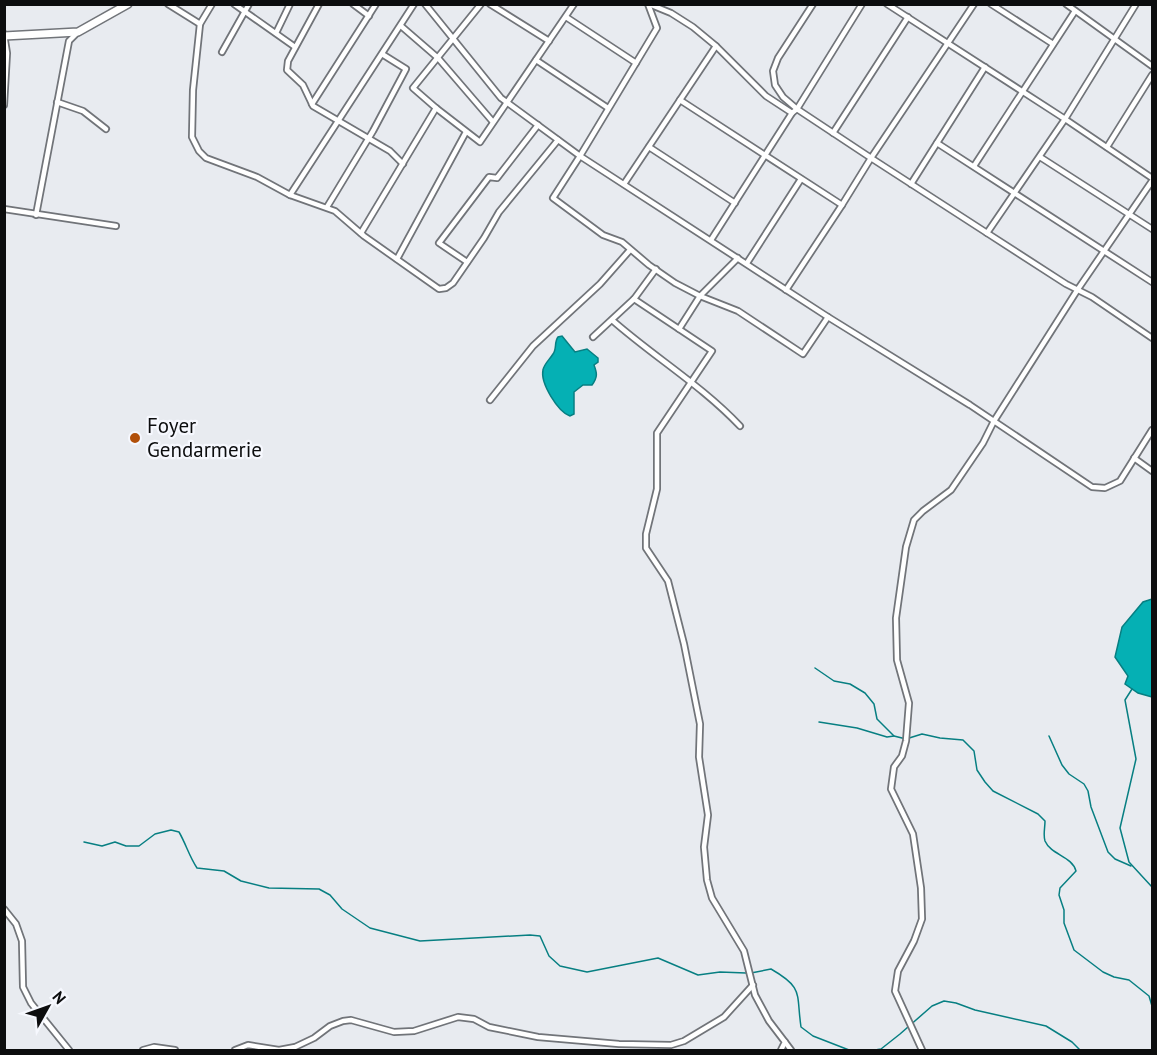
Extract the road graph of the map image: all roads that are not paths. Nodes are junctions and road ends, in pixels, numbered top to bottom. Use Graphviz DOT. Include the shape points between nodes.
graph roads {
  1 [pos="128,4"];
  2 [pos="168,4"];
  3 [pos="212,4"];
  4 [pos="234,4"];
  5 [pos="249,4"];
  6 [pos="290,4"];
  7 [pos="319,4"];
  8 [pos="353,4"];
  9 [pos="376,4"];
  10 [pos="414,4"];
  11 [pos="425,4"];
  12 [pos="481,4"];
  13 [pos="490,4"];
  14 [pos="648,4"];
  15 [pos="813,4"];
  16 [pos="862,4"];
  17 [pos="887,4"];
  18 [pos="974,4"];
  19 [pos="991,4"];
  20 [pos="1136,4"];
  21 [pos="573,5"];
  22 [pos="1070,7"];
  23 [pos="245,11"];
  24 [pos="369,16"];
  25 [pos="566,17"];
  26 [pos="908,17"];
  27 [pos="200,24"];
  28 [pos="401,26"];
  29 [pos="78,32"];
  30 [pos="276,33"];
  31 [pos="5,36"];
  32 [pos="454,38"];
  33 [pos="1114,39"];
  34 [pos="549,41"];
  35 [pos="948,43"];
  36 [pos="1053,44"];
  37 [pos="716,46"];
  38 [pos="295,47"];
  39 [pos="222,52"];
  40 [pos="382,54"];
  41 [pos="438,58"];
  42 [pos="536,60"];
  43 [pos="636,63"];
  44 [pos="1152,66"];
  45 [pos="985,67"];
  46 [pos="1152,75"];
  47 [pos="1022,92"];
  48 [pos="680,100"];
  49 [pos="57,102"];
  50 [pos="507,103"];
  51 [pos="4,105"];
  52 [pos="312,105"];
  53 [pos="436,108"];
  54 [pos="608,108"];
  55 [pos="794,111"];
  56 [pos="1065,119"];
  57 [pos="340,120"];
  58 [pos="494,122"];
  59 [pos="538,125"];
  60 [pos="106,129"];
  61 [pos="466,132"];
  62 [pos="833,133"];
  63 [pos="369,138"];
  64 [pos="558,140"];
  65 [pos="937,144"];
  66 [pos="649,147"];
  67 [pos="1107,147"];
  68 [pos="763,155"];
  69 [pos="580,156"];
  70 [pos="1040,157"];
  71 [pos="871,158"];
  72 [pos="403,164"];
  73 [pos="974,166"];
  74 [pos="801,179"];
  75 [pos="1152,179"];
  76 [pos="624,184"];
  77 [pos="911,184"];
  78 [pos="1016,192"];
  79 [pos="290,195"];
  80 [pos="735,203"];
  81 [pos="842,205"];
  82 [pos="327,207"];
  83 [pos="4,209"];
  84 [pos="1128,214"];
  85 [pos="36,215"];
  86 [pos="116,226"];
  87 [pos="1152,229"];
  88 [pos="361,233"];
  89 [pos="987,233"];
  90 [pos="711,240"];
  91 [pos="630,250"];
  92 [pos="1104,250"];
  93 [pos="738,258"];
  94 [pos="397,259"];
  95 [pos="467,262"];
  96 [pos="747,264"];
  97 [pos="656,269"];
  98 [pos="1152,282"];
  99 [pos="1078,289"];
  100 [pos="786,290"];
  101 [pos="700,297"];
  102 [pos="634,299"];
  103 [pos="828,317"];
  104 [pos="612,320"];
  105 [pos="679,329"];
  106 [pos="593,337"];
  107 [pos="1152,338"];
  108 [pos="692,382"];
  109 [pos="489,400"];
  110 [pos="994,421"];
  111 [pos="740,426"];
  112 [pos="1152,430"];
  113 [pos="1134,458"];
  114 [pos="1152,471"];
  115 [pos="4,909"];
  116 [pos="753,985"];
  117 [pos="785,1042"];
  118 [pos="644,1048"];
  119 [pos="69,1050"];
  120 [pos="143,1050"];
  121 [pos="175,1050"];
  122 [pos="234,1050"];
  123 [pos="781,1050"];
  124 [pos="791,1050"];
  125 [pos="922,1050"];
  1 -- 29 [label="street"];
  2 -- 27 [label="street"];
  3 -- 27 [label="street"];
  4 -- 23 [label="street"];
  5 -- 23 [label="street"];
  6 -- 30 [label="street"];
  7 -- 38 [label="street"];
  8 -- 24 [label="street"];
  9 -- 24 [label="street"];
  10 -- 28 [label="street"];
  11 -- 32 [label="street"];
  12 -- 32 [label="street"];
  13 -- 34 [label="street"];
  14 -- 37 [label="street" via="671,13"];
  14 -- 43 [label="street" via="657,28"];
  15 -- 55 [label="street" via="773,70 775,85"];
  16 -- 55 [label="street"];
  17 -- 26 [label="street"];
  18 -- 35 [label="street"];
  19 -- 36 [label="street"];
  20 -- 33 [label="street"];
  21 -- 25 [label="street"];
  22 -- 33 [label="street"];
  22 -- 36 [label="street"];
  23 -- 30 [label="street"];
  23 -- 39 [label="street"];
  24 -- 52 [label="street"];
  25 -- 34 [label="street"];
  25 -- 43 [label="street"];
  26 -- 35 [label="street"];
  26 -- 62 [label="street"];
  27 -- 79 [label="street" via="193,90 192,129 196,147 206,158 266,181"];
  28 -- 40 [label="street"];
  28 -- 41 [label="street"];
  29 -- 31 [label="street"];
  29 -- 49 [label="street" via="69,41"];
  30 -- 38 [label="street"];
  31 -- 51 [label="street"];
  32 -- 41 [label="street"];
  32 -- 50 [label="street"];
  33 -- 44 [label="street"];
  33 -- 56 [label="street"];
  34 -- 42 [label="street"];
  35 -- 45 [label="street"];
  35 -- 71 [label="street"];
  36 -- 47 [label="street"];
  37 -- 48 [label="street"];
  37 -- 55 [label="street" via="766,96"];
  38 -- 52 [label="street" via="287,70 303,85"];
  40 -- 57 [label="street"];
  40 -- 63 [label="street" via="406,69"];
  41 -- 53 [label="street" via="413,88"];
  41 -- 58 [label="street"];
  42 -- 50 [label="street"];
  42 -- 54 [label="street"];
  43 -- 54 [label="street"];
  45 -- 47 [label="street"];
  45 -- 65 [label="street"];
  46 -- 67 [label="street"];
  47 -- 56 [label="street"];
  47 -- 73 [label="street"];
  48 -- 66 [label="street"];
  48 -- 68 [label="street"];
  49 -- 60 [label="street" via="83,111"];
  49 -- 85 [label="street"];
  50 -- 58 [label="street"];
  50 -- 59 [label="street"];
  52 -- 57 [label="street"];
  53 -- 61 [label="street"];
  53 -- 72 [label="street"];
  54 -- 69 [label="street"];
  55 -- 62 [label="street"];
  55 -- 68 [label="street"];
  56 -- 67 [label="street"];
  56 -- 70 [label="street"];
  57 -- 63 [label="street"];
  57 -- 79 [label="street"];
  58 -- 61 [label="street" via="480,142"];
  59 -- 64 [label="street"];
  59 -- 95 [label="street" via="497,178 489,177 439,243"];
  61 -- 94 [label="street"];
  62 -- 71 [label="street"];
  63 -- 72 [label="street"];
  63 -- 82 [label="street"];
  64 -- 69 [label="street"];
  64 -- 95 [label="street" via="499,212"];
  65 -- 73 [label="street"];
  65 -- 77 [label="street"];
  66 -- 76 [label="street"];
  66 -- 80 [label="street"];
  67 -- 75 [label="street"];
  68 -- 74 [label="street"];
  68 -- 80 [label="street"];
  69 -- 76 [label="street"];
  69 -- 91 [label="street" via="553,198"];
  70 -- 78 [label="street"];
  70 -- 84 [label="street"];
  71 -- 77 [label="street"];
  71 -- 81 [label="street"];
  72 -- 88 [label="street"];
  73 -- 78 [label="street"];
  74 -- 81 [label="street"];
  74 -- 96 [label="street"];
  75 -- 84 [label="street"];
  76 -- 90 [label="street"];
  77 -- 89 [label="street"];
  78 -- 89 [label="street"];
  78 -- 92 [label="street"];
  79 -- 82 [label="street"];
  80 -- 90 [label="street"];
  81 -- 100 [label="street"];
  82 -- 88 [label="street"];
  83 -- 85 [label="street"];
  84 -- 87 [label="street"];
  84 -- 92 [label="street"];
  85 -- 86 [label="street"];
  88 -- 94 [label="street"];
  89 -- 99 [label="street"];
  90 -- 93 [label="street"];
  91 -- 97 [label="street"];
  91 -- 109 [label="street" via="600,284 533,346"];
  92 -- 98 [label="street"];
  92 -- 99 [label="street"];
  93 -- 96 [label="street"];
  93 -- 101 [label="street"];
  94 -- 95 [label="street" via="439,289 453,283"];
  96 -- 100 [label="street"];
  97 -- 101 [label="street"];
  97 -- 102 [label="street"];
  99 -- 107 [label="street"];
  99 -- 110 [label="street"];
  100 -- 103 [label="street"];
  101 -- 103 [label="street" via="738,311 803,354"];
  101 -- 105 [label="street"];
  102 -- 104 [label="street"];
  102 -- 105 [label="street"];
  103 -- 110 [label="street"];
  104 -- 106 [label="street"];
  104 -- 108 [label="street"];
  105 -- 108 [label="street" via="712,351"];
  108 -- 111 [label="street"];
  108 -- 116 [label="street" via="657,433 657,489 646,548 668,581 700,724 699,757 708,815 704,847 707,880 712,898 744,951"];
  110 -- 113 [label="street" via="1092,486 1105,488 1120,481"];
  110 -- 125 [label="street" via="951,490 914,520 896,618 897,660 909,703 906,741 894,767 891,789 912,834 922,920 898,971 895,991"];
  112 -- 113 [label="street"];
  113 -- 114 [label="street"];
  115 -- 119 [label="street" via="16,924 22,941 23,987"];
  116 -- 117 [label="street" via="769,1021"];
  116 -- 118 [label="street" via="724,1017 684,1041"];
  117 -- 123 [label="street"];
  117 -- 124 [label="street"];
  118 -- 122 [label="street" via="538,1037 458,1017 414,1031 394,1032 343,1021 295,1047 279,1050 248,1045"];
  120 -- 121 [label="street"];
}
